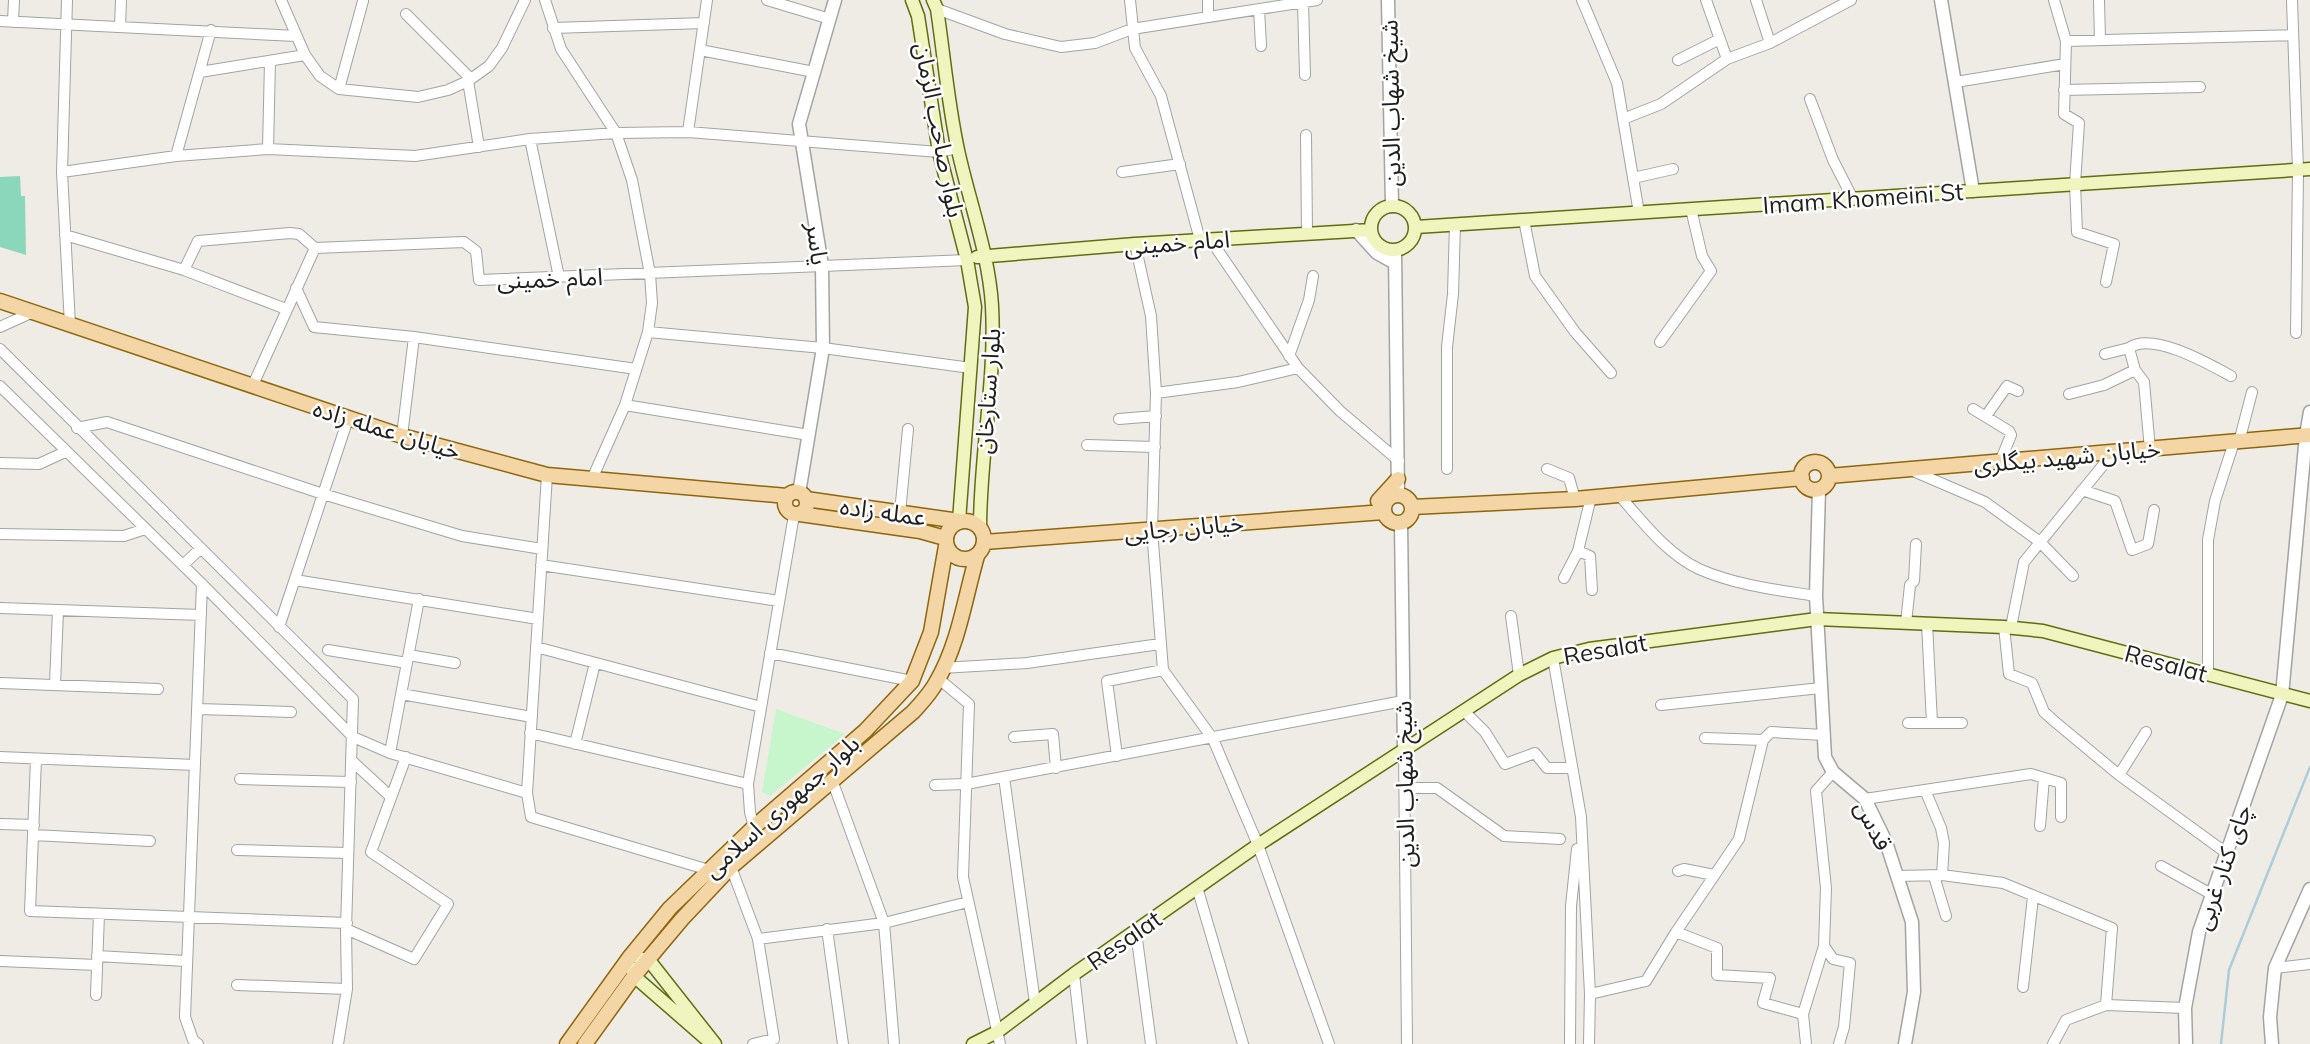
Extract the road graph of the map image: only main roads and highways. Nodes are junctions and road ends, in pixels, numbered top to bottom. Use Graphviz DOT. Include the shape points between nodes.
graph roads {
  1 [pos="912,0"];
  2 [pos="935,4"];
  3 [pos="2304,170"];
  4 [pos="1416,227"];
  5 [pos="1371,230"];
  6 [pos="984,255"];
  7 [pos="967,260"];
  8 [pos="0,301"];
  9 [pos="2308,435"];
  10 [pos="1829,476"];
  11 [pos="1802,478"];
  12 [pos="1398,479"];
  13 [pos="797,496"];
  14 [pos="1412,507"];
  15 [pos="1368,512"];
  16 [pos="1384,512"];
  17 [pos="959,521"];
  18 [pos="945,542"];
  19 [pos="980,542"];
  20 [pos="2306,701"];
  21 [pos="629,958"];
  22 [pos="648,959"];
  23 [pos="634,976"];
  24 [pos="999,1038"];
  25 [pos="567,1044"];
  26 [pos="585,1044"];
  27 [pos="714,1044"];
  28 [pos="973,1044"];
  1 -- 7 [label="main road, بلوار صاحب الزمان" via="939,152"];
  2 -- 6 [label="main road, بلوار صاحب الزمان" via="957,148"];
  3 -- 4 [label="main road, Imam Khomeini St"];
  4 -- 5 [label="main road" via="1411,214 1392,206 1374,216"];
  4 -- 5 [label="main road" via="1412,240 1395,257 1376,243"];
  5 -- 6 [label="main road, امام خمینی"];
  6 -- 7 [label="main road, امام خمینی"];
  6 -- 19 [label="main road, بلوار ستارخان" via="992,305"];
  7 -- 17 [label="main road, بلوار ستارخان" via="975,307"];
  8 -- 13 [label="main road, خیابان عمله زاده" via="348,419 547,475"];
  9 -- 10 [label="main road, خیابان شهید بیگلری"];
  10 -- 11 [label="main road" via="1819,489 1810,488"];
  10 -- 11 [label="main road" via="1823,464 1814,462 1803,469"];
  11 -- 14 [label="main road" via="1575,499"];
  12 -- 15 [label="main road"];
  13 -- 17 [label="main road, عمله زاده"];
  13 -- 18 [label="main road, عمله زاده" via="785,508 797,514 920,531"];
  14 -- 16 [label="main road" via="1398,496 1386,502"];
  14 -- 16 [label="main road" via="1410,517 1401,523 1390,521"];
  15 -- 16 [label="main road, خیابان رجایی"];
  15 -- 19 [label="main road, خیابان رجایی"];
  17 -- 18 [label="main road" via="952,525"];
  17 -- 19 [label="main road" via="974,523"];
  18 -- 19 [label="main road" via="955,557 970,559"];
  18 -- 21 [label="main road, بلوار جمهوری اسلامی" via="931,632 912,681 865,731 754,827 670,908"];
  19 -- 22 [label="main road, بلوار جمهوری اسلامی" via="957,636 941,673 913,712 731,867"];
  20 -- 24 [label="main road, Resalat" via="2043,631 2008,627 1816,619 1589,649 1553,658 1519,675 1258,845 1035,1003"];
  21 -- 22 [label="main road"];
  21 -- 23 [label="main road"];
  21 -- 25 [label="main road, بلوار جمهوری اسلامی"];
  22 -- 23 [label="main road, بلوار جمهوری اسلامی"];
  22 -- 27 [label="main road"];
  23 -- 26 [label="main road, بلوار جمهوری اسلامی"];
  23 -- 27 [label="main road"];
  24 -- 28 [label="main road, Resalat"];
}
